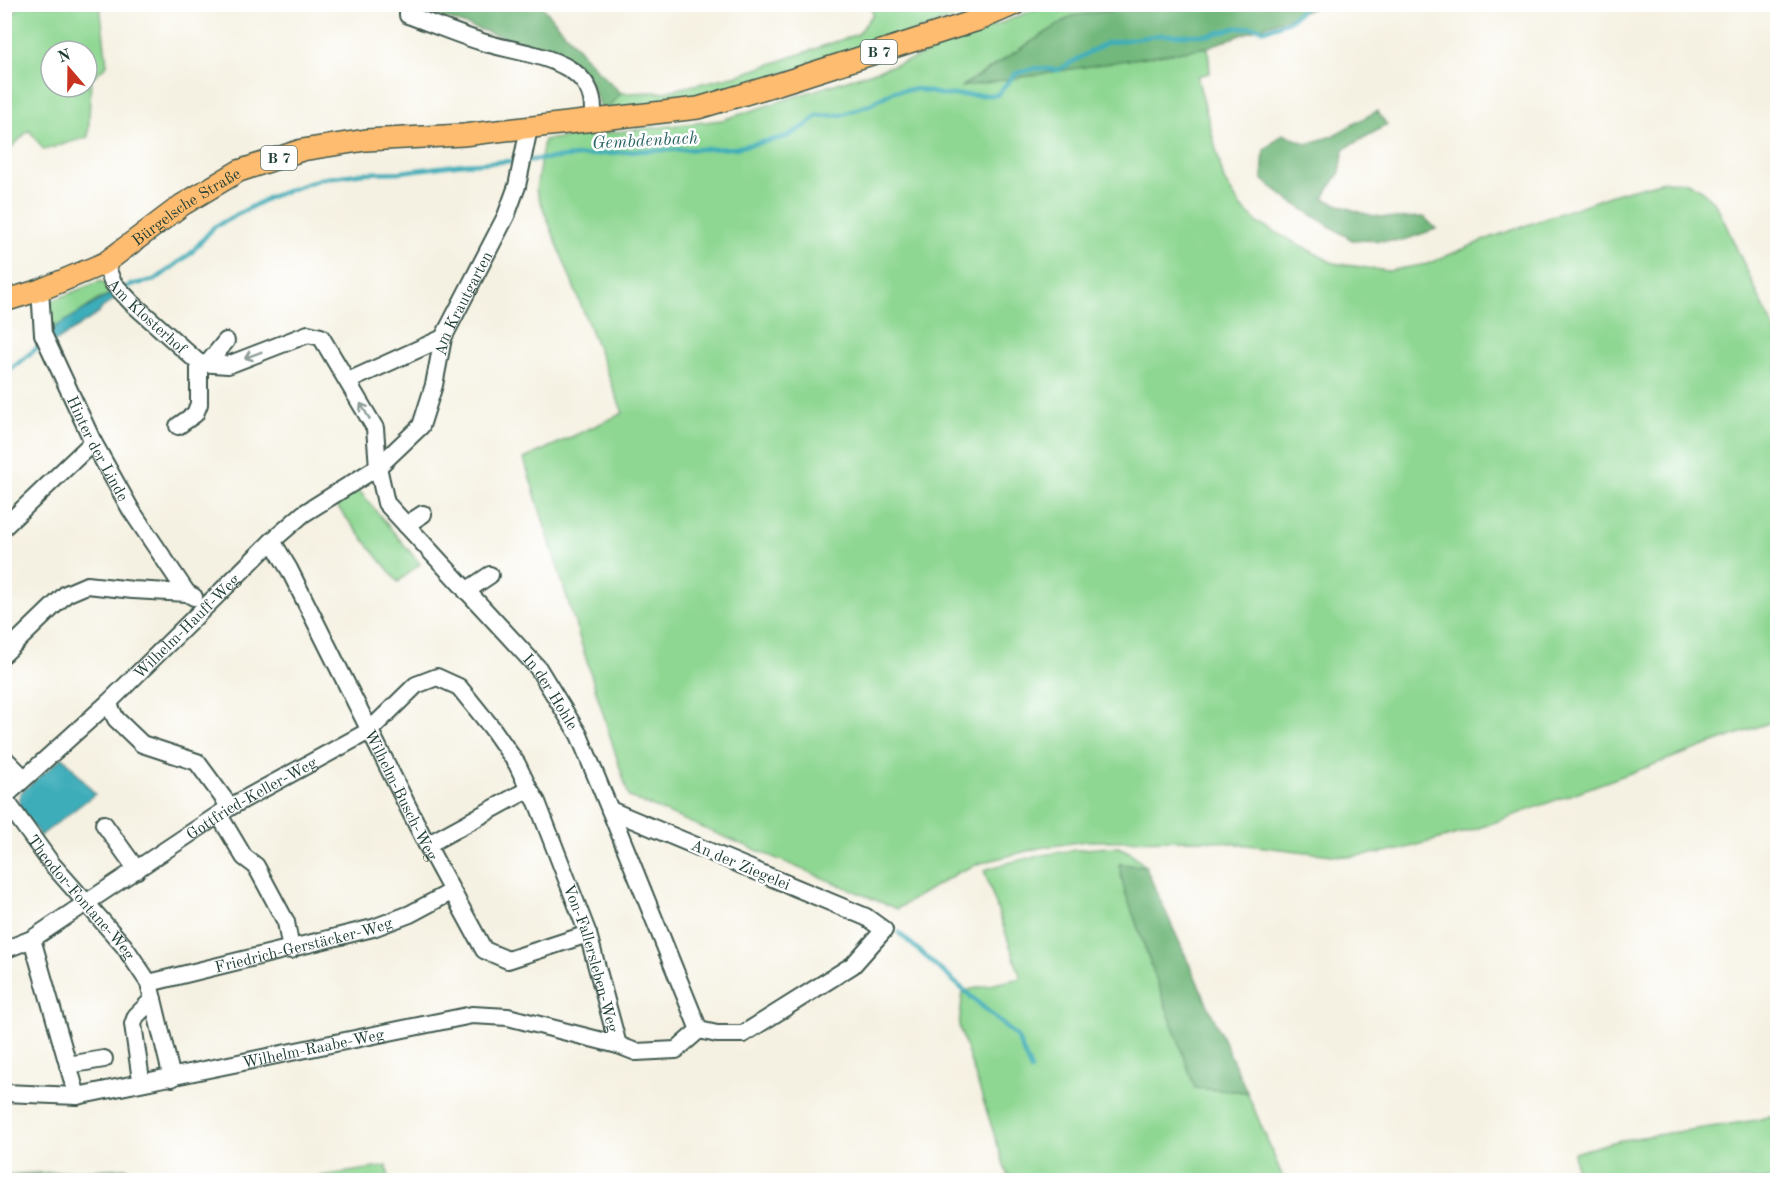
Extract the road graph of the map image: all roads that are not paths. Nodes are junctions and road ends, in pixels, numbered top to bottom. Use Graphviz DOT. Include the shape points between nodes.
graph roads {
  1 [pos="408,4"];
  2 [pos="1015,4"];
  3 [pos="592,121"];
  4 [pos="527,138"];
  5 [pos="105,263"];
  6 [pos="40,290"];
  7 [pos="4,301"];
  8 [pos="443,338"];
  9 [pos="226,341"];
  10 [pos="203,363"];
  11 [pos="348,381"];
  12 [pos="178,426"];
  13 [pos="93,442"];
  14 [pos="378,467"];
  15 [pos="423,514"];
  16 [pos="406,525"];
  17 [pos="4,527"];
  18 [pos="272,541"];
  19 [pos="490,575"];
  20 [pos="466,591"];
  21 [pos="187,593"];
  22 [pos="208,604"];
  23 [pos="4,654"];
  24 [pos="108,703"];
  25 [pos="369,731"];
  26 [pos="4,758"];
  27 [pos="24,778"];
  28 [pos="528,789"];
  29 [pos="4,797"];
  30 [pos="610,810"];
  31 [pos="225,811"];
  32 [pos="104,824"];
  33 [pos="427,845"];
  34 [pos="137,870"];
  35 [pos="451,892"];
  36 [pos="86,904"];
  37 [pos="588,934"];
  38 [pos="32,939"];
  39 [pos="4,950"];
  40 [pos="291,950"];
  41 [pos="151,991"];
  42 [pos="699,1030"];
  43 [pos="618,1045"];
  44 [pos="104,1059"];
  45 [pos="68,1065"];
  46 [pos="140,1072"];
  47 [pos="172,1078"];
  48 [pos="4,1092"];
  49 [pos="77,1096"];
  1 -- 3 [label="street" via="408,15 484,43 534,54 579,75 589,90"];
  2 -- 3 [label="main road, B 7" via="967,23 698,108"];
  3 -- 4 [label="main road, Bürgelsche Straße / B 7"];
  4 -- 5 [label="main road, Bürgelsche Straße / B 7" via="463,135 366,140 302,150 239,171 182,205"];
  4 -- 8 [label="street, Am Krautgarten" via="520,176 502,226"];
  5 -- 6 [label="main road, Bürgelsche Straße / B 7"];
  5 -- 10 [label="street, Am Klosterhof" via="113,283 132,303"];
  6 -- 7 [label="main road, Bürgelsche Straße / B 7"];
  6 -- 13 [label="street, Hinter der Linde" via="46,341"];
  8 -- 11 [label="street"];
  8 -- 14 [label="street, Am Krautgarten" via="421,426"];
  9 -- 10 [label="street, Am Klosterhof"];
  11 -- 10 [label="street, Am Klosterhof, one-way" via="321,337 308,334 228,364"];
  10 -- 12 [label="street, Am Klosterhof" via="199,404 195,414"];
  14 -- 11 [label="street, Am Klosterhof, one-way" via="375,428"];
  13 -- 17 [label="street"];
  13 -- 21 [label="street, Hinter der Linde" via="131,510"];
  14 -- 16 [label="street, In der Hohle" via="386,503"];
  14 -- 18 [label="street, Wilhelm-Hauff-Weg" via="303,514"];
  15 -- 16 [label="street"];
  16 -- 20 [label="street, In der Hohle"];
  18 -- 22 [label="street, Wilhelm-Hauff-Weg"];
  18 -- 25 [label="street, Wilhelm-Busch-Weg"];
  19 -- 20 [label="street"];
  20 -- 30 [label="street, In der Hohle" via="538,668 579,735"];
  21 -- 22 [label="street"];
  21 -- 23 [label="street" via="87,585 66,594"];
  22 -- 24 [label="street, Wilhelm-Hauff-Weg"];
  24 -- 27 [label="street, Wilhelm-Hauff-Weg"];
  24 -- 31 [label="street" via="116,719 141,744 197,762"];
  25 -- 28 [label="street, Von-Fallersleben-Weg" via="416,685 437,677 459,687 517,764"];
  25 -- 31 [label="street, Gottfried-Keller-Weg"];
  25 -- 33 [label="street, Wilhelm-Busch-Weg"];
  26 -- 27 [label="street"];
  27 -- 29 [label="street, Wilhelm-Hauff-Weg"];
  28 -- 33 [label="street"];
  28 -- 37 [label="street, Von-Fallersleben-Weg" via="537,802"];
  29 -- 36 [label="street, Theodor-Fontane-Weg"];
  30 -- 42 [label="street"];
  30 -- 42 [label="street, An der Ziegelei" via="866,917 884,930 853,965 743,1034"];
  31 -- 34 [label="street, Gottfried-Keller-Weg"];
  31 -- 40 [label="street" via="244,857 256,866 286,922"];
  32 -- 34 [label="street"];
  33 -- 35 [label="street, Wilhelm-Busch-Weg"];
  34 -- 36 [label="street, Gottfried-Keller-Weg"];
  35 -- 37 [label="street, Wilhelm-Busch-Weg" via="484,950 508,960"];
  35 -- 40 [label="street, Friedrich-Gerstäcker-Weg" via="373,928"];
  36 -- 38 [label="street, Gottfried-Keller-Weg"];
  36 -- 41 [label="street, Theodor-Fontane-Weg" via="124,946"];
  37 -- 43 [label="street, Von-Fallersleben-Weg"];
  38 -- 39 [label="street, Gottfried-Keller-Weg"];
  38 -- 45 [label="street"];
  40 -- 41 [label="street, Friedrich-Gerstäcker-Weg"];
  41 -- 46 [label="street" via="133,1024"];
  41 -- 47 [label="street, Theodor-Fontane-Weg"];
  42 -- 43 [label="street, Von-Fallersleben-Weg" via="676,1050 636,1052"];
  43 -- 47 [label="street, Wilhelm-Raabe-Weg" via="508,1017 472,1016"];
  44 -- 45 [label="street"];
  45 -- 49 [label="street"];
  47 -- 49 [label="street, Wilhelm-Raabe-Weg"];
  48 -- 49 [label="street, Wilhelm-Raabe-Weg"];
}
